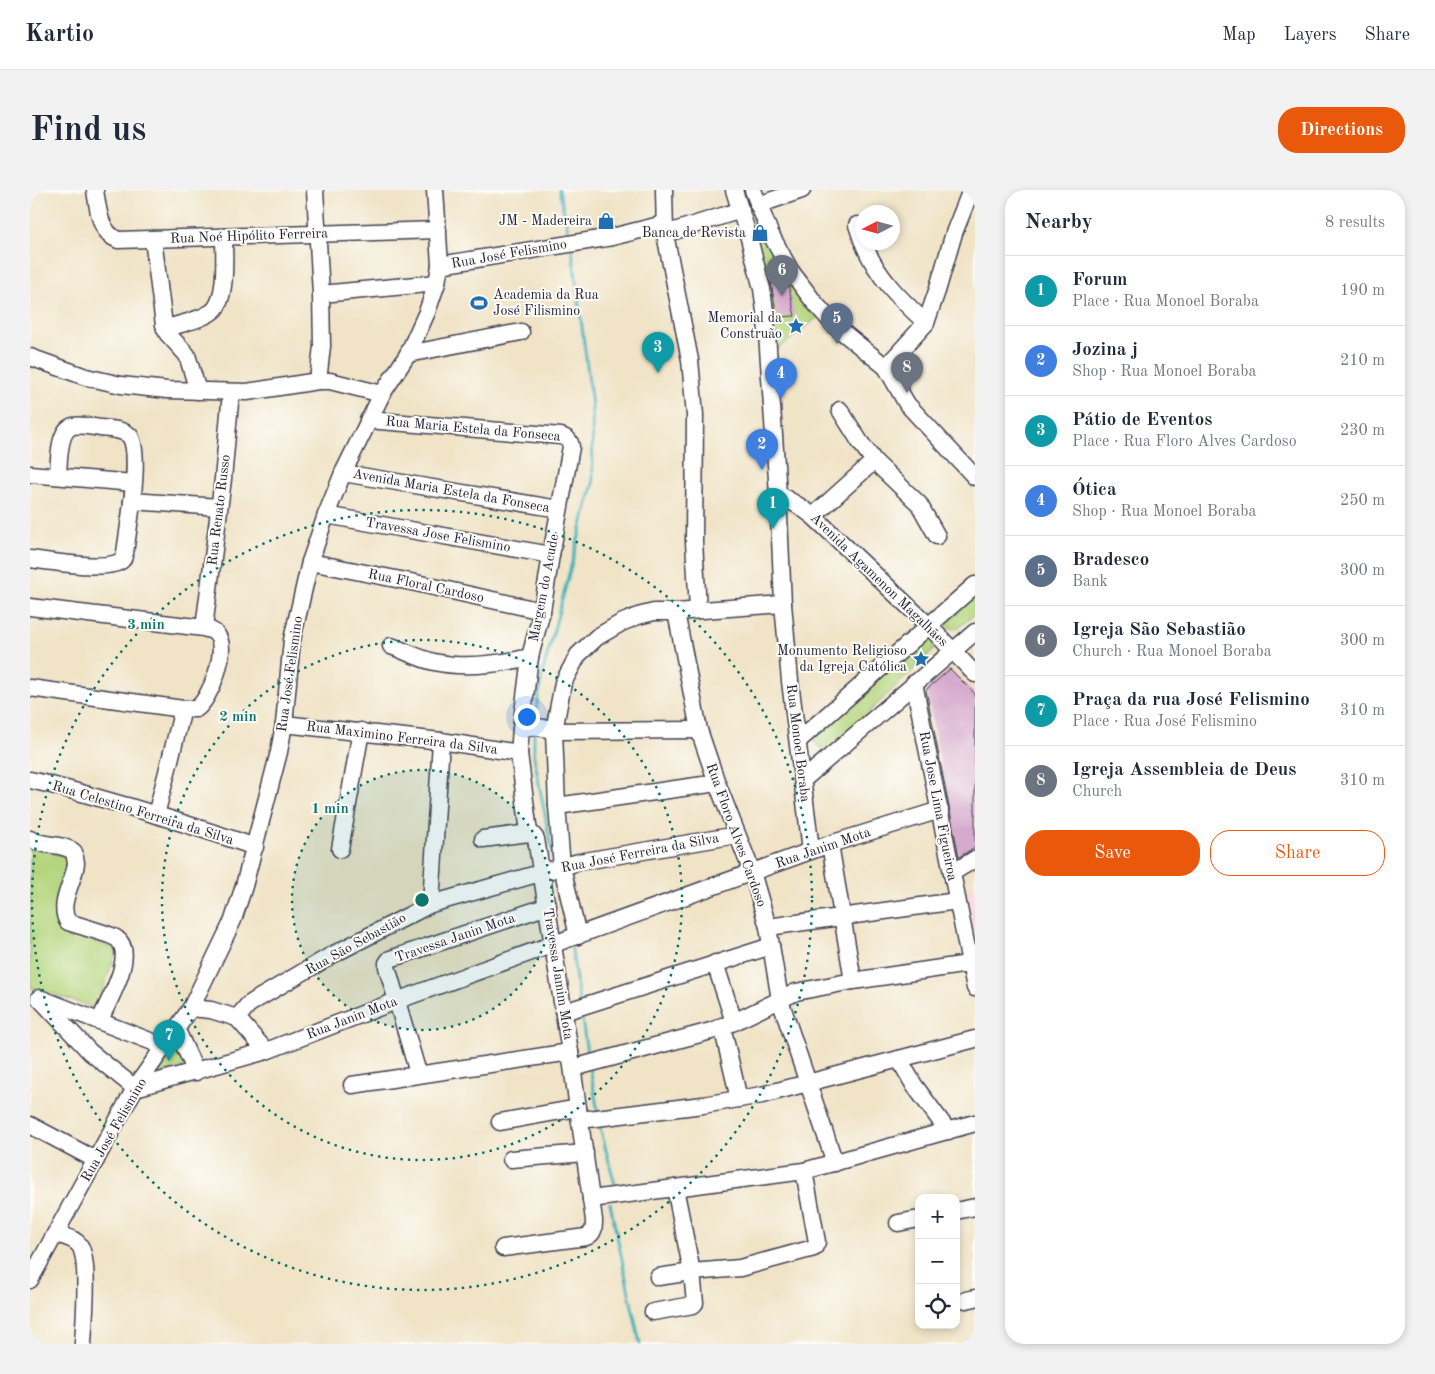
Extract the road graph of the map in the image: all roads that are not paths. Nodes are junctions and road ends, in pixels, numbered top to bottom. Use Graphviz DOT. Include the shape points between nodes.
graph roads {
  1 [pos="95,190"];
  2 [pos="315,190"];
  3 [pos="436,190"];
  4 [pos="664,190"];
  5 [pos="734,190"];
  6 [pos="802,190"];
  7 [pos="971,190"];
  8 [pos="755,197"];
  9 [pos="740,210"];
  10 [pos="664,229"];
  11 [pos="438,230"];
  12 [pos="316,233"];
  13 [pos="224,237"];
  14 [pos="153,239"];
  15 [pos="866,250"];
  16 [pos="440,266"];
  17 [pos="437,283"];
  18 [pos="321,294"];
  19 [pos="926,322"];
  20 [pos="165,329"];
  21 [pos="520,332"];
  22 [pos="408,354"];
  23 [pos="30,357"];
  24 [pos="886,367"];
  25 [pos="318,381"];
  26 [pos="198,391"];
  27 [pos="231,392"];
  28 [pos="382,394"];
  29 [pos="840,410"];
  30 [pos="368,420"];
  31 [pos="571,447"];
  32 [pos="874,461"];
  33 [pos="343,472"];
  34 [pos="30,474"];
  35 [pos="58,476"];
  36 [pos="975,477"];
  37 [pos="133,483"];
  38 [pos="778,494"];
  39 [pos="132,501"];
  40 [pos="219,507"];
  41 [pos="559,509"];
  42 [pos="326,515"];
  43 [pos="813,516"];
  44 [pos="937,536"];
  45 [pos="550,556"];
  46 [pos="30,559"];
  47 [pos="310,562"];
  48 [pos="975,585"];
  49 [pos="783,604"];
  50 [pos="30,607"];
  51 [pos="698,609"];
  52 [pos="542,611"];
  53 [pos="676,612"];
  54 [pos="929,626"];
  55 [pos="204,628"];
  56 [pos="975,632"];
  57 [pos="391,646"];
  58 [pos="953,651"];
  59 [pos="530,657"];
  60 [pos="975,674"];
  61 [pos="914,683"];
  62 [pos="30,688"];
  63 [pos="183,709"];
  64 [pos="284,724"];
  65 [pos="536,728"];
  66 [pos="699,730"];
  67 [pos="361,732"];
  68 [pos="441,741"];
  69 [pos="798,741"];
  70 [pos="519,753"];
  71 [pos="30,780"];
  72 [pos="803,780"];
  73 [pos="717,783"];
  74 [pos="557,806"];
  75 [pos="940,810"];
  76 [pos="156,815"];
  77 [pos="737,835"];
  78 [pos="533,836"];
  79 [pos="30,839"];
  80 [pos="483,839"];
  81 [pos="830,844"];
  82 [pos="255,847"];
  83 [pos="340,849"];
  84 [pos="811,850"];
  85 [pos="975,860"];
  86 [pos="562,867"];
  87 [pos="543,872"];
  88 [pos="752,872"];
  89 [pos="952,873"];
  90 [pos="957,901"];
  91 [pos="431,904"];
  92 [pos="548,906"];
  93 [pos="843,916"];
  94 [pos="768,927"];
  95 [pos="568,940"];
  96 [pos="771,946"];
  97 [pos="715,963"];
  98 [pos="972,964"];
  99 [pos="853,981"];
  100 [pos="975,988"];
  101 [pos="34,996"];
  102 [pos="780,1000"];
  103 [pos="396,1001"];
  104 [pos="191,1008"];
  105 [pos="564,1012"];
  106 [pos="237,1018"];
  107 [pos="100,1020"];
  108 [pos="728,1024"];
  109 [pos="176,1028"];
  110 [pos="975,1039"];
  111 [pos="163,1046"];
  112 [pos="266,1050"];
  113 [pos="570,1052"];
  114 [pos="899,1059"];
  115 [pos="573,1068"];
  116 [pos="196,1072"];
  117 [pos="418,1074"];
  118 [pos="352,1084"];
  119 [pos="808,1084"];
  120 [pos="135,1088"];
  121 [pos="739,1099"];
  122 [pos="579,1114"];
  123 [pos="500,1122"];
  124 [pos="975,1124"];
  125 [pos="30,1125"];
  126 [pos="948,1131"];
  127 [pos="585,1153"];
  128 [pos="511,1159"];
  129 [pos="96,1160"];
  130 [pos="835,1163"];
  131 [pos="804,1171"];
  132 [pos="676,1188"];
  133 [pos="591,1199"];
  134 [pos="975,1207"];
  135 [pos="960,1210"];
  136 [pos="915,1220"];
  137 [pos="898,1223"];
  138 [pos="56,1234"];
  139 [pos="503,1248"];
  140 [pos="692,1272"];
  141 [pos="658,1277"];
  142 [pos="30,1280"];
  143 [pos="653,1312"];
  144 [pos="84,1344"];
  1 -- 14 [label="street, Rua Noé Hipólito Ferreira" via="104,227 112,237"];
  2 -- 12 [label="street"];
  3 -- 11 [label="street"];
  4 -- 10 [label="street"];
  5 -- 9 [label="street, Rua Monoel Boraba"];
  6 -- 8 [label="street"];
  7 -- 19 [label="street"];
  8 -- 24 [label="street" via="790,270 814,302 835,326"];
  9 -- 10 [label="street, Rua José Felismino"];
  9 -- 38 [label="street, Rua Monoel Boraba" via="762,288"];
  10 -- 16 [label="street, Rua José Felismino"];
  10 -- 51 [label="street" via="690,360 695,415 694,542"];
  11 -- 12 [label="street, Rua Noé Hipólito Ferreira"];
  11 -- 16 [label="street"];
  12 -- 13 [label="street, Rua Noé Hipólito Ferreira"];
  12 -- 18 [label="street"];
  13 -- 14 [label="street, Rua Noé Hipólito Ferreira"];
  13 -- 20 [label="street" via="219,302 207,314"];
  14 -- 20 [label="street"];
  15 -- 19 [label="street" via="892,291"];
  16 -- 17 [label="street, Rua José Felismino"];
  17 -- 18 [label="street"];
  17 -- 22 [label="street, Rua José Felismino"];
  18 -- 25 [label="street" via="322,346"];
  19 -- 24 [label="street"];
  20 -- 26 [label="street" via="187,355"];
  21 -- 22 [label="street"];
  22 -- 28 [label="street, Rua José Felismino"];
  23 -- 26 [label="street" via="86,377 121,385"];
  24 -- 36 [label="street" via="907,404"];
  25 -- 27 [label="street"];
  25 -- 28 [label="street"];
  26 -- 27 [label="street"];
  27 -- 40 [label="street, Rua Renato Russo"];
  28 -- 30 [label="street, Rua José Felismino"];
  29 -- 32 [label="street"];
  30 -- 31 [label="street, Rua Maria Estela da Fonseca" via="560,436 570,442"];
  30 -- 33 [label="street, Rua José Felismino"];
  31 -- 41 [label="street, Margem do Acude"];
  32 -- 43 [label="street"];
  32 -- 44 [label="street" via="919,504"];
  33 -- 41 [label="street, Avenida Maria Estela da Fonseca"];
  33 -- 42 [label="street, Rua José Felismino"];
  34 -- 35 [label="street"];
  35 -- 37 [label="street"];
  35 -- 37 [label="street" via="64,432 80,425 121,431 130,436 135,453"];
  37 -- 39 [label="street"];
  38 -- 43 [label="street, Avenida Agamenon Magalhães"];
  38 -- 49 [label="street, Rua Monoel Boraba"];
  39 -- 40 [label="street"];
  39 -- 46 [label="street" via="125,553 117,563 92,566"];
  40 -- 55 [label="street, Rua Renato Russo"];
  41 -- 45 [label="street, Margem do Acude"];
  42 -- 45 [label="street, Travessa Jose Felismino"];
  42 -- 47 [label="street, Rua José Felismino"];
  43 -- 54 [label="street, Avenida Agamenon Magalhães"];
  45 -- 52 [label="street, Margem do Acude"];
  47 -- 52 [label="street, Rua Floral Cardoso"];
  47 -- 64 [label="street, Rua José Felismino" via="292,640"];
  48 -- 54 [label="street"];
  49 -- 51 [label="street"];
  49 -- 69 [label="street, Rua Monoel Boraba"];
  50 -- 55 [label="street"];
  51 -- 53 [label="street"];
  52 -- 59 [label="street, Margem do Acude"];
  53 -- 65 [label="street" via="638,616 597,637 578,655"];
  53 -- 66 [label="street, Rua Floro Alves Cardoso"];
  54 -- 58 [label="street, Avenida Agamenon Magalhães"];
  54 -- 69 [label="street"];
  55 -- 63 [label="street" via="215,632 220,639 219,665 203,703 196,709"];
  56 -- 58 [label="street"];
  57 -- 59 [label="street" via="433,662 455,666"];
  58 -- 60 [label="street, Avenida Agamenon Magalhães"];
  58 -- 61 [label="street"];
  59 -- 65 [label="street, Margem do Acude"];
  61 -- 72 [label="street"];
  61 -- 75 [label="street, Rua Jose Lima Figueiroa"];
  62 -- 63 [label="street"];
  63 -- 76 [label="street"];
  64 -- 67 [label="street, Rua Maximino Ferreira da Silva"];
  64 -- 82 [label="street, Rua José Felismino"];
  65 -- 66 [label="street"];
  65 -- 70 [label="street"];
  65 -- 74 [label="street"];
  66 -- 73 [label="street, Rua Floro Alves Cardoso"];
  67 -- 68 [label="street, Rua Maximino Ferreira da Silva"];
  67 -- 83 [label="street"];
  68 -- 70 [label="street, Rua Maximino Ferreira da Silva"];
  68 -- 91 [label="street"];
  69 -- 72 [label="street, Rua Monoel Boraba"];
  70 -- 78 [label="street"];
  71 -- 76 [label="street, Rua Celestino Ferreira da Silva"];
  72 -- 84 [label="street, Rua Monoel Boraba"];
  73 -- 74 [label="street"];
  73 -- 77 [label="street, Rua Floro Alves Cardoso"];
  74 -- 86 [label="street"];
  75 -- 81 [label="street, Rua Janim Mota"];
  75 -- 89 [label="street, Rua Jose Lima Figueiroa"];
  76 -- 82 [label="street, Rua Celestino Ferreira da Silva"];
  77 -- 86 [label="street, Rua José Ferreira da Silva"];
  77 -- 88 [label="street, Rua Floro Alves Cardoso"];
  78 -- 80 [label="street"];
  78 -- 87 [label="street, Travessa Jamim Mota"];
  79 -- 107 [label="street" via="74,852 76,863 64,907 65,918 68,922 116,938 122,947 124,964"];
  81 -- 84 [label="street, Rua Janim Mota"];
  81 -- 93 [label="street"];
  82 -- 104 [label="street, Rua José Felismino" via="233,920"];
  84 -- 88 [label="street, Rua Janim Mota"];
  85 -- 89 [label="street"];
  86 -- 87 [label="street, Rua José Ferreira da Silva"];
  86 -- 95 [label="street"];
  87 -- 91 [label="street, Rua São Sebastião"];
  87 -- 92 [label="street, Travessa Jamim Mota"];
  88 -- 94 [label="street, Rua Floro Alves Cardoso"];
  88 -- 95 [label="street, Rua Janim Mota"];
  89 -- 90 [label="street, Rua Jose Lima Figueiroa"];
  90 -- 93 [label="street"];
  90 -- 98 [label="street, Rua Jose Lima Figueiroa"];
  91 -- 106 [label="street, Rua São Sebastião" via="332,955 248,1005"];
  92 -- 95 [label="street, Travessa Jamim Mota"];
  92 -- 103 [label="street, Travessa Janin Mota" via="390,959 387,967"];
  93 -- 94 [label="street"];
  93 -- 99 [label="street"];
  94 -- 96 [label="street, Rua Floro Alves Cardoso"];
  95 -- 103 [label="street, Rua Janin Mota"];
  95 -- 105 [label="street, Travessa Jamim Mota"];
  96 -- 97 [label="street"];
  96 -- 102 [label="street, Rua Floro Alves Cardoso"];
  97 -- 105 [label="street"];
  97 -- 108 [label="street"];
  98 -- 99 [label="street"];
  98 -- 100 [label="street, Rua Jose Lima Figueiroa"];
  99 -- 102 [label="street" via="796,992"];
  101 -- 107 [label="street"];
  101 -- 120 [label="street" via="90,1052"];
  102 -- 108 [label="street"];
  102 -- 119 [label="street, Rua Floro Alves Cardoso"];
  103 -- 112 [label="street, Rua Janin Mota"];
  103 -- 117 [label="street, Travessa Janin Mota"];
  104 -- 106 [label="street"];
  104 -- 109 [label="street, Rua José Felismino"];
  105 -- 113 [label="street, Travessa Jamim Mota"];
  106 -- 112 [label="street"];
  107 -- 111 [label="street"];
  108 -- 115 [label="street"];
  108 -- 121 [label="street"];
  109 -- 111 [label="street, Rua José Felismino"];
  109 -- 116 [label="street"];
  110 -- 114 [label="street"];
  111 -- 120 [label="street, Rua José Felismino"];
  112 -- 116 [label="street, Rua Janin Mota"];
  113 -- 115 [label="street, Travessa Jamim Mota"];
  113 -- 117 [label="street"];
  114 -- 119 [label="street"];
  114 -- 126 [label="street"];
  115 -- 122 [label="street, Travessa Jamim Mota"];
  116 -- 120 [label="street, Rua Janin Mota"];
  117 -- 118 [label="street"];
  119 -- 121 [label="street"];
  119 -- 130 [label="street, Rua Floro Alves Cardoso"];
  120 -- 129 [label="street, Rua José Felismino"];
  121 -- 122 [label="street" via="703,1105"];
  122 -- 123 [label="street"];
  122 -- 127 [label="street, Travessa Jamim Mota"];
  124 -- 126 [label="street"];
  125 -- 129 [label="street"];
  126 -- 130 [label="street"];
  127 -- 128 [label="street"];
  127 -- 133 [label="street, Travessa Jamim Mota"];
  129 -- 138 [label="street, Rua José Felismino"];
  130 -- 131 [label="street"];
  131 -- 132 [label="street"];
  131 -- 140 [label="street" via="817,1242 814,1248 740,1268"];
  132 -- 133 [label="street"];
  132 -- 140 [label="street"];
  133 -- 139 [label="street, Travessa Jamim Mota" via="594,1229 586,1238"];
  134 -- 135 [label="street"];
  136 -- 137 [label="street"];
  138 -- 142 [label="street, Rua José Felismino"];
  138 -- 144 [label="street" via="78,1244 84,1256"];
  140 -- 141 [label="street"];
  140 -- 143 [label="street" via="695,1303"];
}
